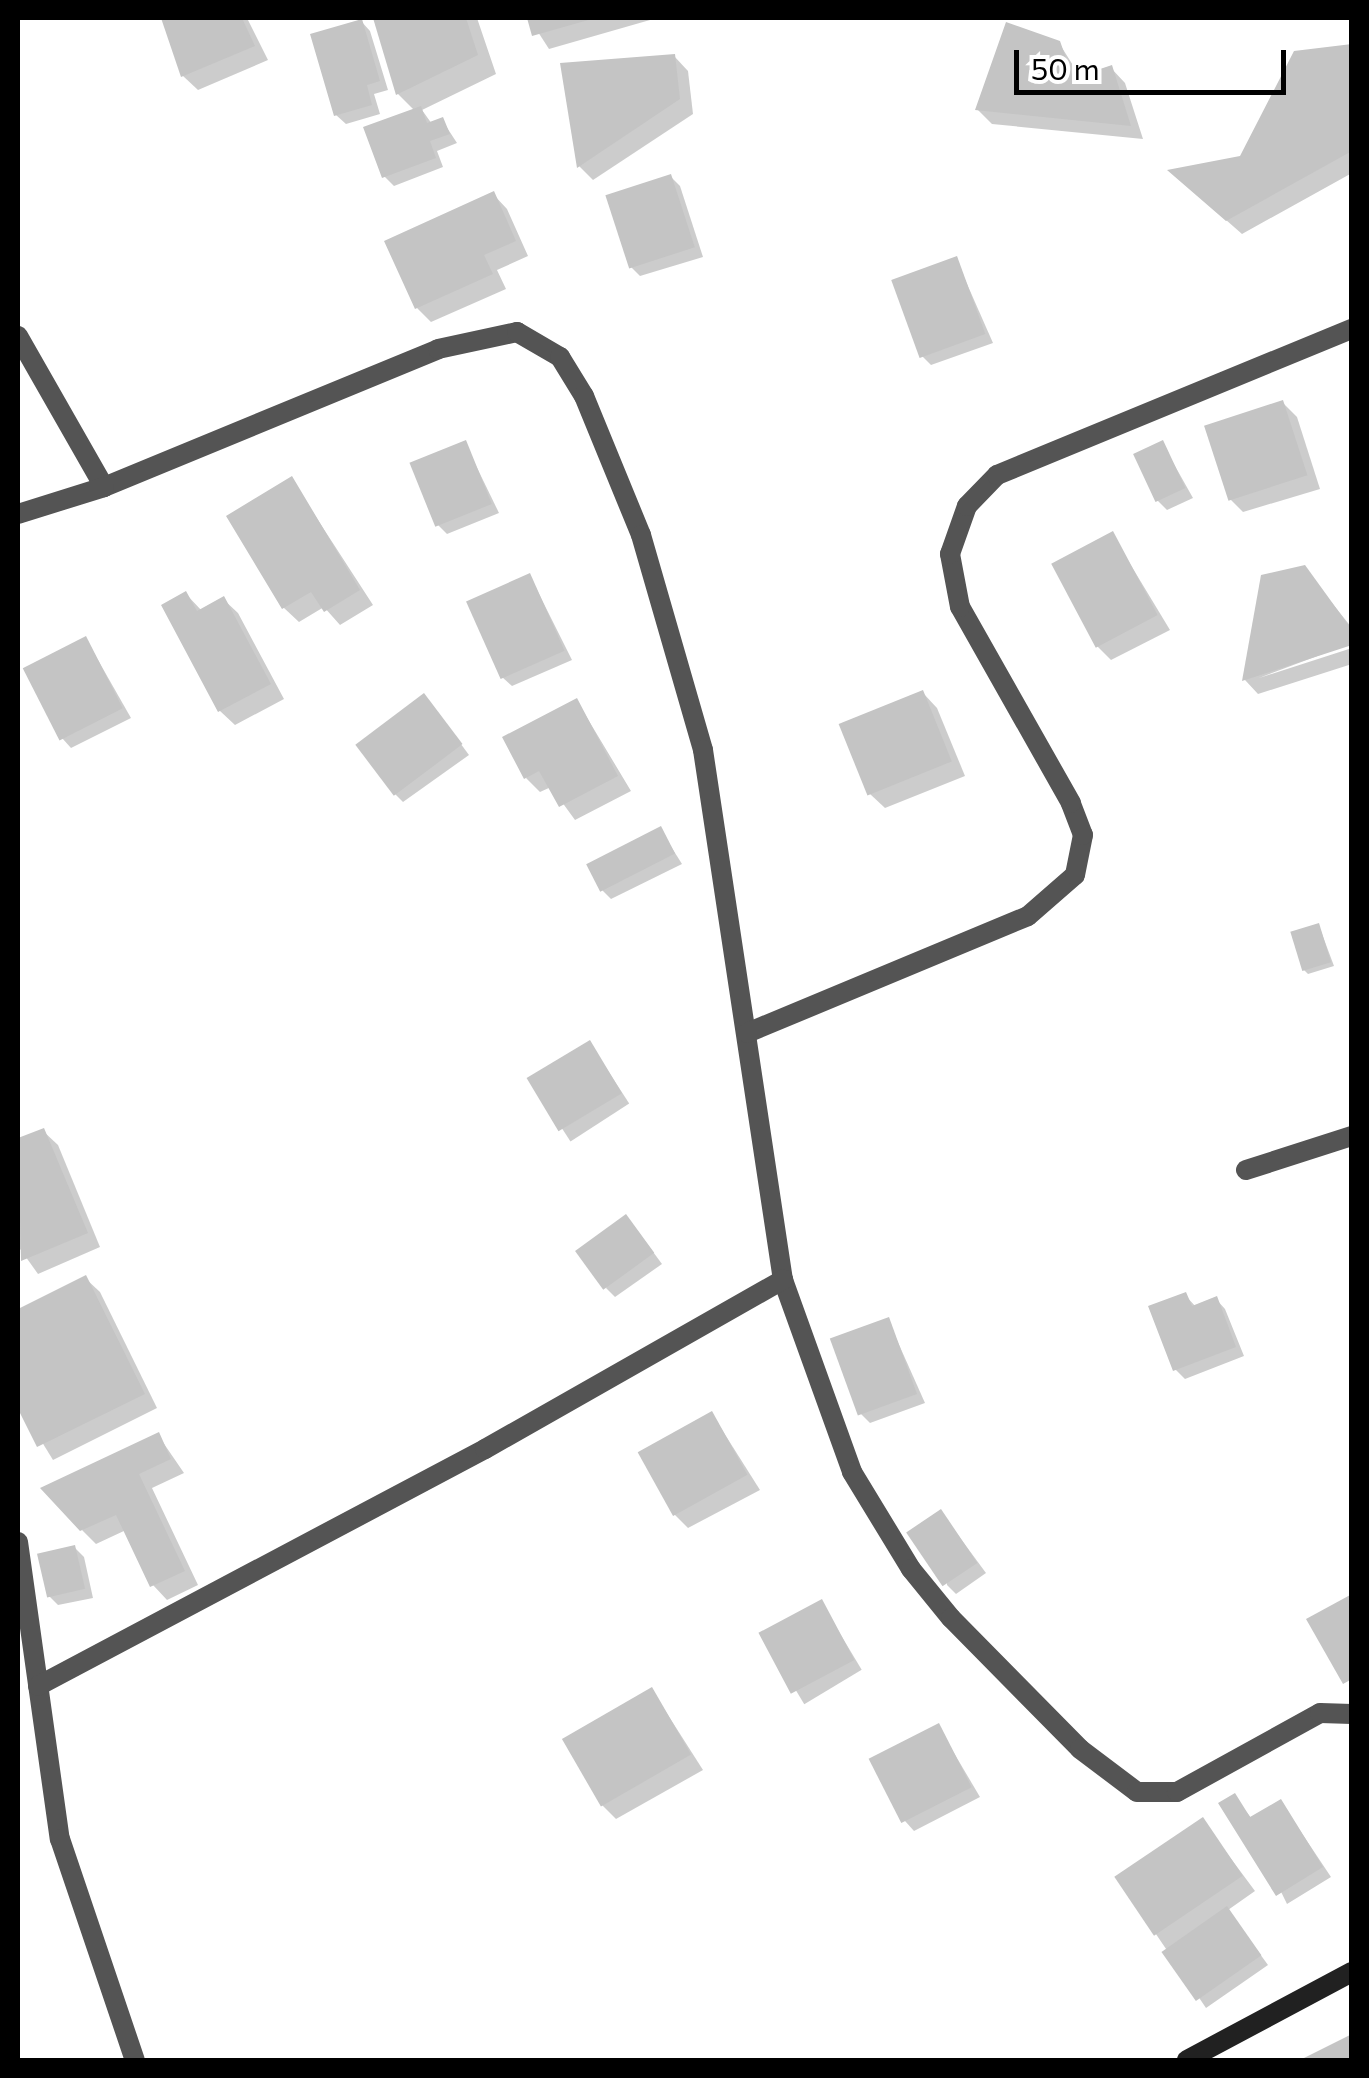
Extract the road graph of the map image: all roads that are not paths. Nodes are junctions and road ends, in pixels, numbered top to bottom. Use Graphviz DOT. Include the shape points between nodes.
graph roads {
  1 [pos="1352,329"];
  2 [pos="18,336"];
  3 [pos="104,487"];
  4 [pos="18,514"];
  5 [pos="746,1033"];
  6 [pos="1352,1136"];
  7 [pos="1246,1170"];
  8 [pos="783,1280"];
  9 [pos="18,1542"];
  10 [pos="38,1686"];
  11 [pos="1352,1714"];
  12 [pos="1352,1972"];
  13 [pos="135,2060"];
  14 [pos="1187,2060"];
  1 -- 5 [label="street" via="997,475 967,506 950,554 960,607 1072,802 1083,835 1075,875 1028,916"];
  2 -- 3 [label="street"];
  3 -- 4 [label="street"];
  3 -- 5 [label="street" via="438,349 517,332 560,357 584,396 641,535 703,750"];
  5 -- 8 [label="street"];
  6 -- 7 [label="street"];
  8 -- 10 [label="street" via="485,1450"];
  8 -- 11 [label="street" via="852,1472 911,1569 1104,1772 1137,1792 1176,1792 1320,1713"];
  9 -- 10 [label="street"];
  10 -- 13 [label="street" via="46,1772 65,1857"];
  12 -- 14 [label="street"];
}
